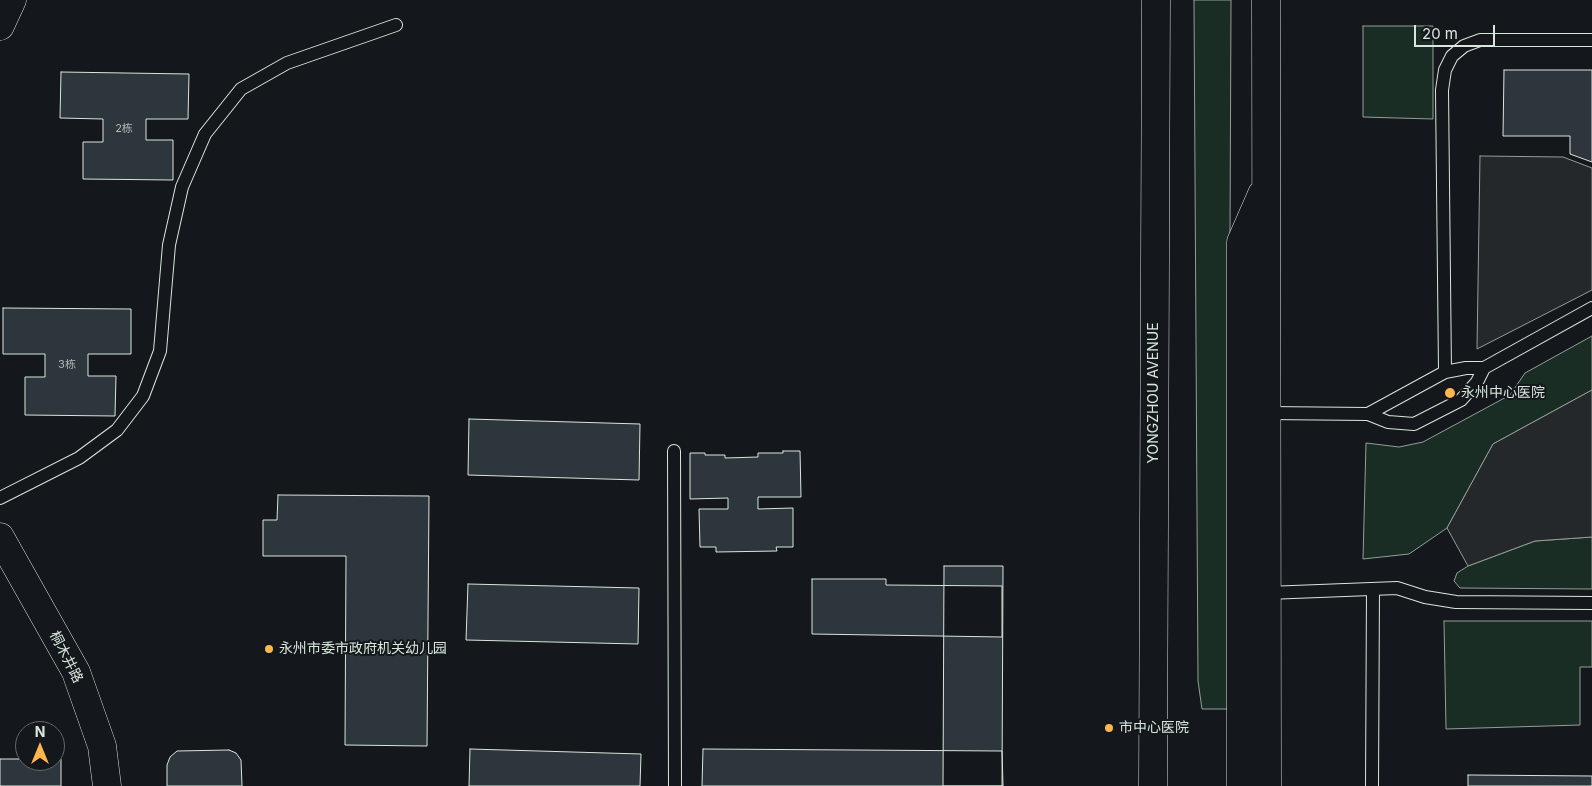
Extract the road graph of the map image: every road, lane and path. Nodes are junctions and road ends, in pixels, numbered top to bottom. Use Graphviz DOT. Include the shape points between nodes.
graph roads {
  1 [pos="12,0"];
  2 [pos="1156,0"];
  3 [pos="1266,0"];
  4 [pos="396,25"];
  5 [pos="0,26"];
  6 [pos="1592,40"];
  7 [pos="1266,185"];
  8 [pos="1592,308"];
  9 [pos="1484,368"];
  10 [pos="1445,372"];
  11 [pos="1266,412"];
  12 [pos="1368,414"];
  13 [pos="674,451"];
  14 [pos="0,498"];
  15 [pos="0,537"];
  16 [pos="1373,589"];
  17 [pos="1266,593"];
  18 [pos="1592,603"];
  19 [pos="107,786"];
  20 [pos="675,786"];
  21 [pos="1153,786"];
  22 [pos="1241,786"];
  23 [pos="1267,786"];
  24 [pos="1372,786"];
  1 -- 5 [label="main road"];
  2 -- 21 [label="main road, YONGZHOU AVENUE"];
  3 -- 7 [label="main road"];
  4 -- 14 [label="lane" via="287,63 241,89 205,134 182,187 168,245 160,351 143,396 117,430 79,458"];
  6 -- 10 [label="lane" via="1480,40 1464,46 1452,56 1445,70 1442,90"];
  7 -- 11 [label="main road"];
  7 -- 22 [label="main road" via="1241,242"];
  8 -- 9 [label="lane"];
  9 -- 10 [label="lane"];
  9 -- 12 [label="lane" via="1461,400 1414,424 1388,422"];
  10 -- 12 [label="lane"];
  11 -- 12 [label="lane"];
  11 -- 17 [label="main road"];
  13 -- 20 [label="lane"];
  15 -- 19 [label="main road, 桐木井路" via="76,672 102,746"];
  16 -- 17 [label="lane"];
  16 -- 18 [label="lane" via="1397,588 1456,602"];
  16 -- 24 [label="lane"];
  17 -- 23 [label="main road"];
}
